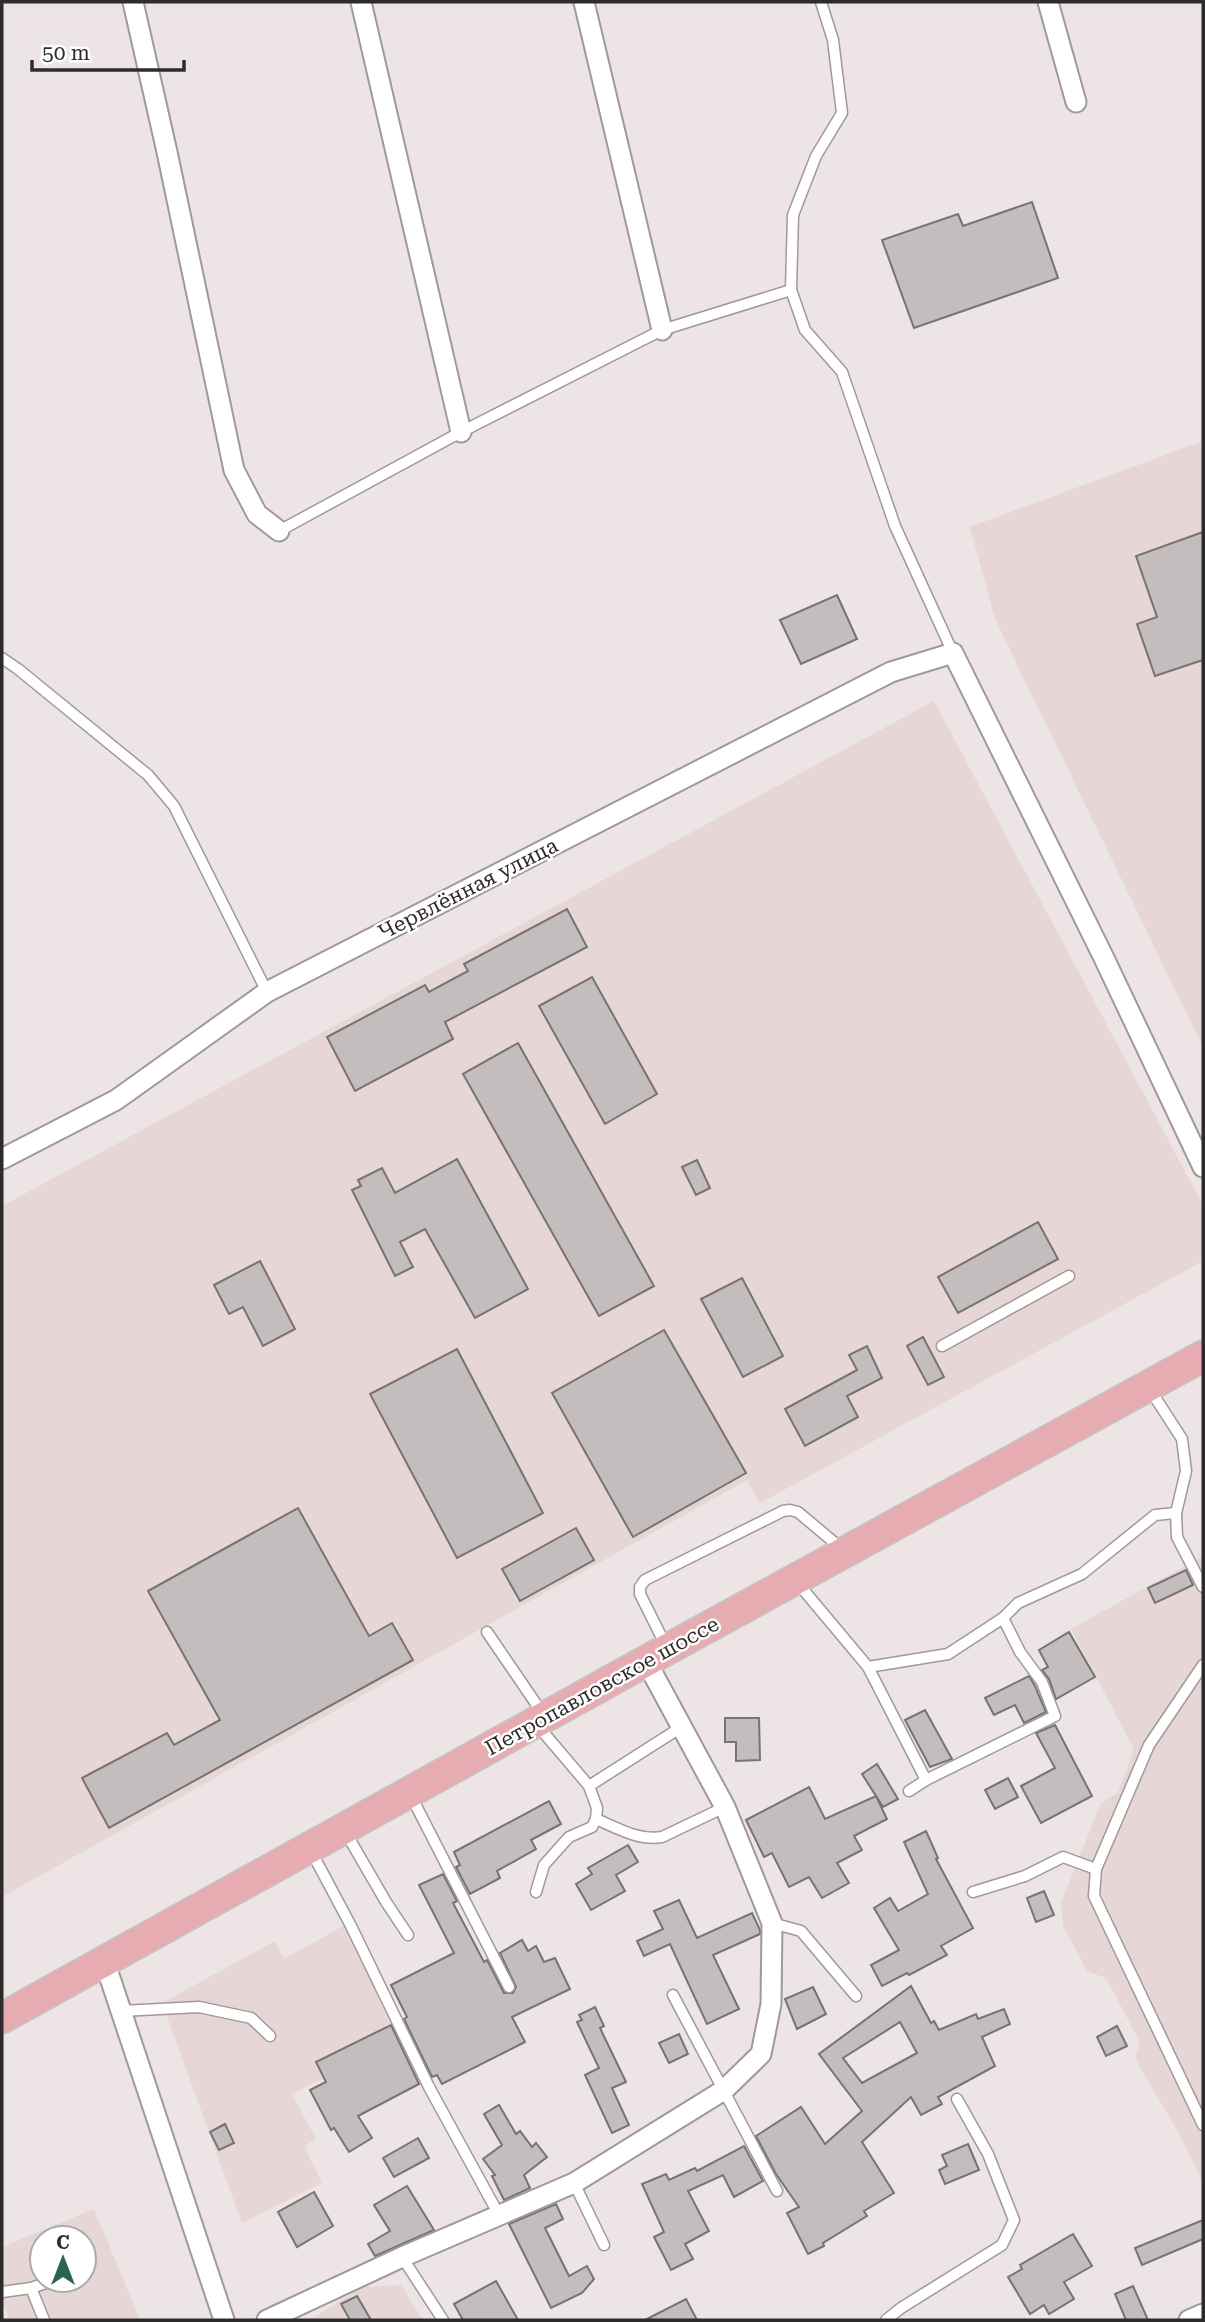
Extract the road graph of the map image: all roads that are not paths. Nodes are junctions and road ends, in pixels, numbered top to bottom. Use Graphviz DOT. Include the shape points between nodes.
graph roads {
  1 [pos="133,2"];
  2 [pos="361,2"];
  3 [pos="584,2"];
  4 [pos="821,2"];
  5 [pos="1048,2"];
  6 [pos="1076,102"];
  7 [pos="791,290"];
  8 [pos="662,330"];
  9 [pos="461,432"];
  10 [pos="279,531"];
  11 [pos="953,653"];
  12 [pos="2,658"];
  13 [pos="267,992"];
  14 [pos="2,1159"];
  15 [pos="1203,1167"];
  16 [pos="1069,1276"];
  17 [pos="942,1346"];
  18 [pos="1203,1356"];
  19 [pos="1148,1387"];
  20 [pos="1176,1513"];
  21 [pos="847,1552"];
  22 [pos="796,1581"];
  23 [pos="1203,1587"];
  24 [pos="1003,1618"];
  25 [pos="487,1632"];
  26 [pos="657,1655"];
  27 [pos="1203,1665"];
  28 [pos="868,1667"];
  29 [pos="540,1720"];
  30 [pos="683,1726"];
  31 [pos="926,1780"];
  32 [pos="589,1786"];
  33 [pos="909,1791"];
  34 [pos="410,1793"];
  35 [pos="725,1807"];
  36 [pos="596,1819"];
  37 [pos="344,1829"];
  38 [pos="310,1849"];
  39 [pos="1096,1869"];
  40 [pos="536,1892"];
  41 [pos="973,1892"];
  42 [pos="772,1923"];
  43 [pos="408,1934"];
  44 [pos="105,1963"];
  45 [pos="509,1987"];
  46 [pos="673,1995"];
  47 [pos="856,1996"];
  48 [pos="121,2011"];
  49 [pos="2,2018"];
  50 [pos="270,2036"];
  51 [pos="724,2090"];
  52 [pos="957,2099"];
  53 [pos="1203,2125"];
  54 [pos="574,2183"];
  55 [pos="777,2191"];
  56 [pos="499,2216"];
  57 [pos="604,2245"];
  58 [pos="402,2258"];
  59 [pos="28,2288"];
  60 [pos="2,2292"];
  61 [pos="33,2294"];
  62 [pos="1203,2314"];
  63 [pos="44,2320"];
  64 [pos="224,2320"];
  65 [pos="267,2320"];
  66 [pos="443,2320"];
  67 [pos="886,2320"];
  68 [pos="1189,2320"];
  1 -- 10 [label="street" via="234,470 257,514"];
  2 -- 9 [label="street"];
  3 -- 8 [label="street"];
  4 -- 7 [label="lane" via="833,40 842,113 816,156 793,215"];
  5 -- 6 [label="street"];
  7 -- 8 [label="lane"];
  7 -- 11 [label="lane" via="805,330 842,372 895,526"];
  8 -- 9 [label="lane"];
  9 -- 10 [label="lane"];
  11 -- 13 [label="street, Червлённая улица" via="891,672"];
  11 -- 15 [label="street"];
  12 -- 13 [label="lane" via="148,775 174,806"];
  13 -- 14 [label="street, Червлённая улица" via="116,1100"];
  16 -- 17 [label="lane"];
  18 -- 19 [label="main road, Петропавловское шоссе"];
  19 -- 20 [label="lane" via="1182,1439 1186,1471"];
  19 -- 21 [label="main road, Петропавловское шоссе"];
  20 -- 23 [label="lane" via="1177,1537"];
  20 -- 24 [label="lane" via="1155,1515 1082,1574 1018,1603"];
  21 -- 22 [label="main road, Петропавловское шоссе"];
  21 -- 26 [label="lane" via="790,1510 645,1580 640,1594"];
  22 -- 26 [label="main road, Петропавловское шоссе"];
  22 -- 28 [label="lane"];
  24 -- 28 [label="lane" via="948,1654"];
  24 -- 31 [label="lane" via="1042,1682 1055,1716"];
  25 -- 29 [label="lane"];
  26 -- 29 [label="main road, Петропавловское шоссе"];
  26 -- 30 [label="street"];
  27 -- 39 [label="lane" via="1149,1745"];
  28 -- 31 [label="lane"];
  29 -- 32 [label="lane"];
  29 -- 34 [label="main road, Петропавловское шоссе"];
  30 -- 32 [label="lane"];
  30 -- 35 [label="street"];
  31 -- 33 [label="lane"];
  32 -- 36 [label="lane"];
  34 -- 37 [label="main road, Петропавловское шоссе"];
  34 -- 45 [label="lane"];
  35 -- 36 [label="lane" via="652,1839"];
  35 -- 42 [label="street"];
  36 -- 40 [label="lane" via="592,1827 569,1837 544,1865"];
  37 -- 38 [label="main road, Петропавловское шоссе"];
  37 -- 43 [label="lane"];
  38 -- 44 [label="main road, Петропавловское шоссе"];
  38 -- 56 [label="lane"];
  39 -- 41 [label="lane" via="1063,1857 1025,1876"];
  39 -- 53 [label="lane" via="1094,1896"];
  42 -- 47 [label="lane" via="801,1931"];
  42 -- 51 [label="street" via="771,2004 761,2054"];
  44 -- 48 [label="street"];
  44 -- 49 [label="main road, Петропавловское шоссе"];
  46 -- 51 [label="lane"];
  48 -- 50 [label="lane" via="199,2007 251,2018"];
  48 -- 64 [label="street"];
  51 -- 54 [label="street"];
  51 -- 55 [label="lane"];
  52 -- 67 [label="lane" via="988,2154 1014,2220 1002,2245"];
  54 -- 56 [label="street"];
  54 -- 57 [label="lane"];
  56 -- 58 [label="street"];
  58 -- 65 [label="street"];
  58 -- 66 [label="lane"];
  59 -- 60 [label="lane"];
  61 -- 63 [label="lane"];
  62 -- 68 [label="street"];
}
